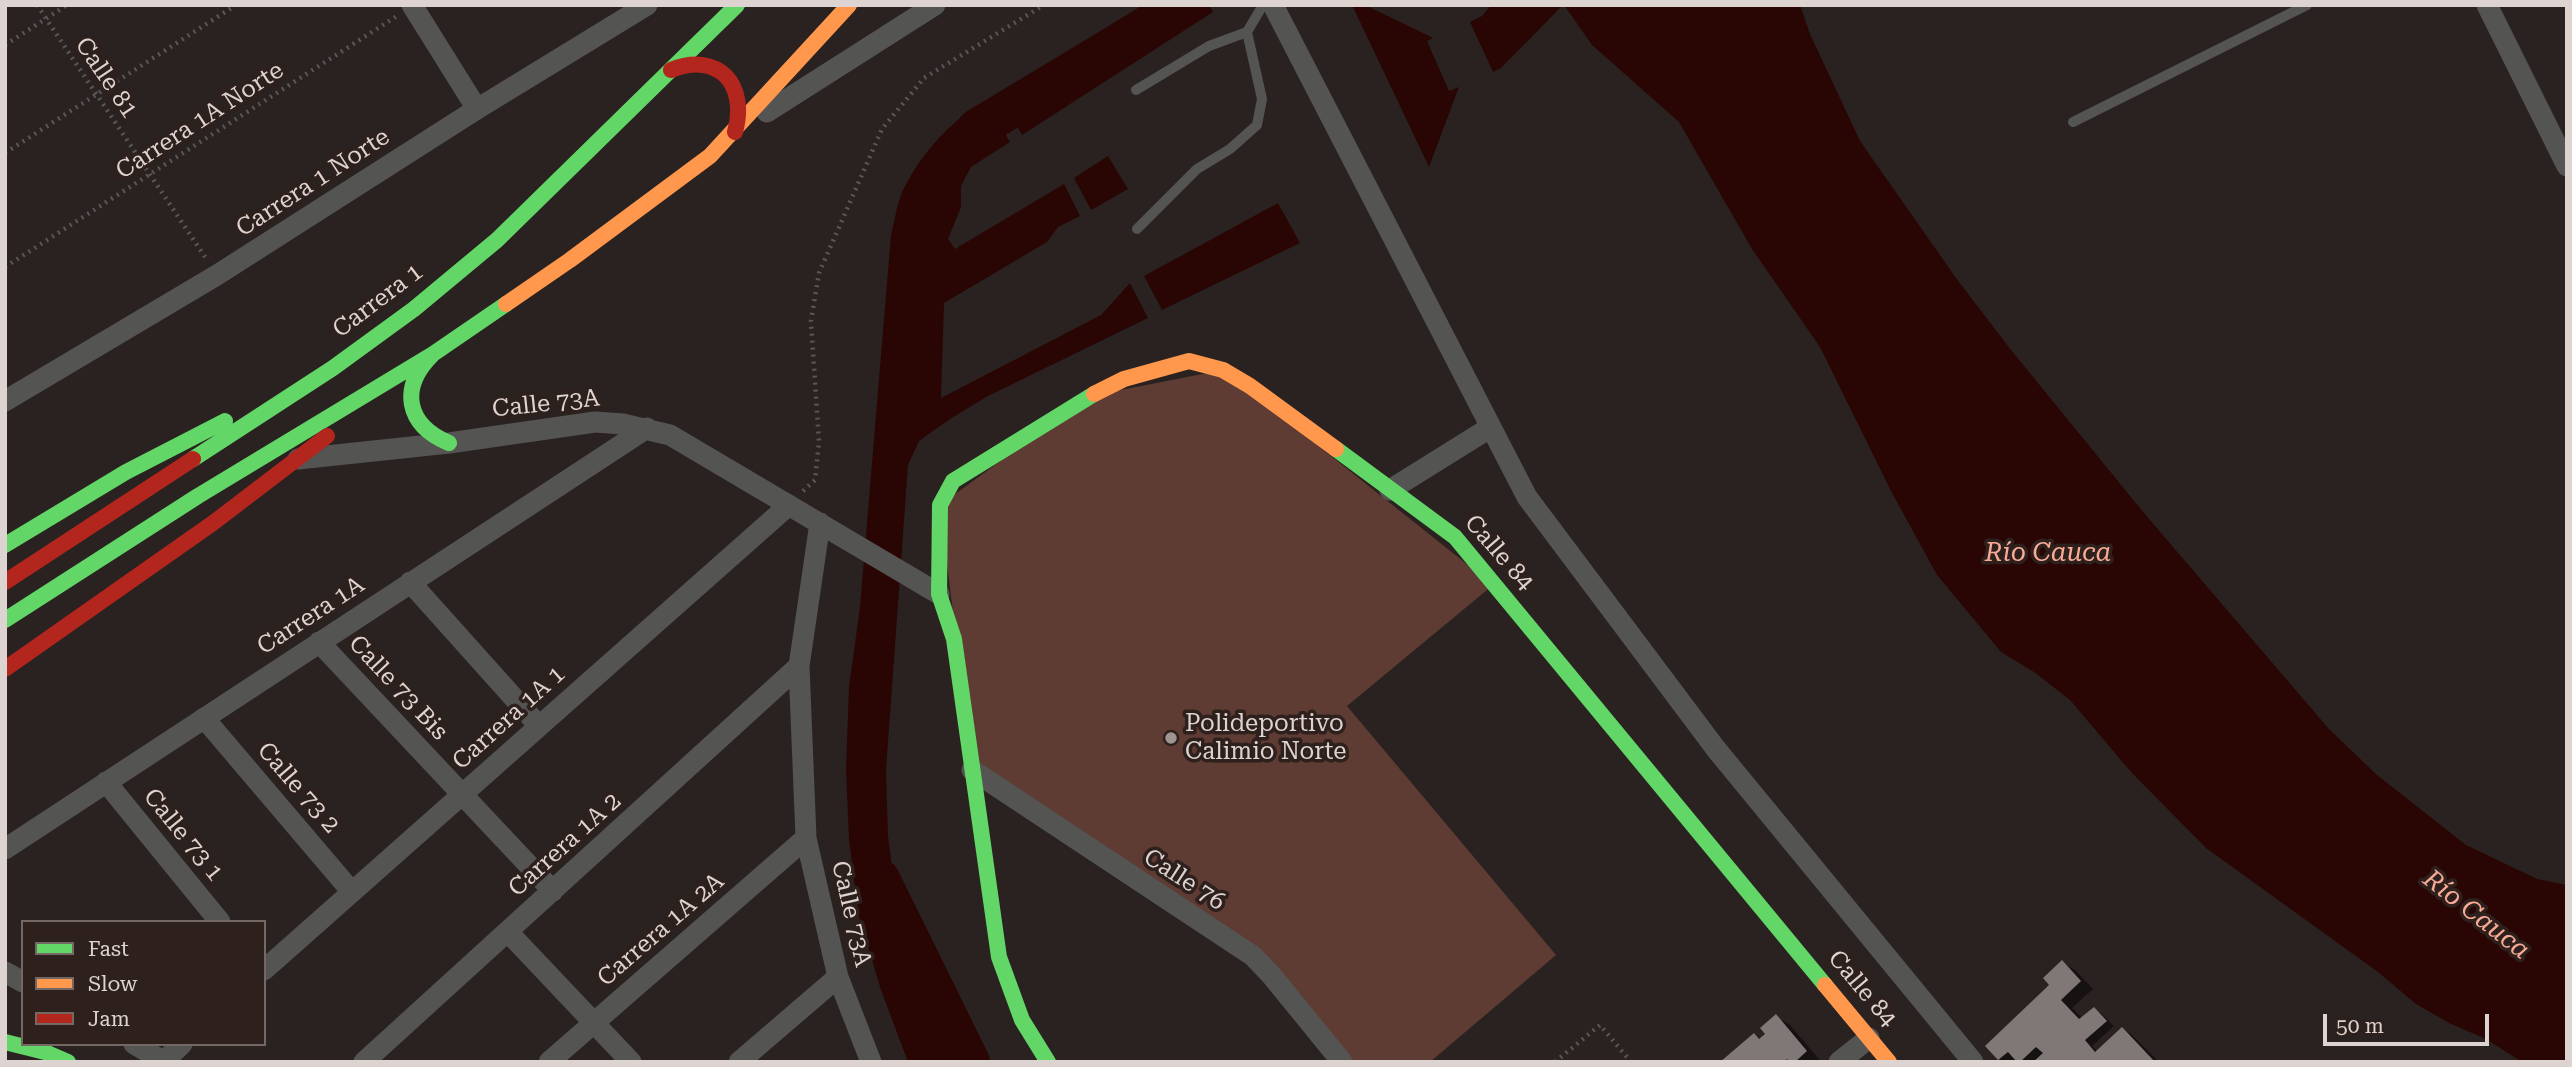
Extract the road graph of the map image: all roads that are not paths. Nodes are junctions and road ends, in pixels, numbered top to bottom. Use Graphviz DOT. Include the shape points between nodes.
graph roads {
  1 [pos="647,5"];
  2 [pos="737,5"];
  3 [pos="849,5"];
  4 [pos="935,5"];
  5 [pos="1264,5"];
  6 [pos="1273,5"];
  7 [pos="2307,5"];
  8 [pos="2487,5"];
  9 [pos="412,6"];
  10 [pos="1247,32"];
  11 [pos="671,70"];
  12 [pos="1136,90"];
  13 [pos="477,109"];
  14 [pos="2073,122"];
  15 [pos="735,132"];
  16 [pos="2567,166"];
  17 [pos="1137,229"];
  18 [pos="433,355"];
  19 [pos="333,368"];
  20 [pos="5,401"];
  21 [pos="1490,427"];
  22 [pos="647,428"];
  23 [pos="449,443"];
  24 [pos="296,459"];
  25 [pos="1390,489"];
  26 [pos="789,505"];
  27 [pos="820,523"];
  28 [pos="5,545"];
  29 [pos="5,582"];
  30 [pos="411,582"];
  31 [pos="939,594"];
  32 [pos="5,620"];
  33 [pos="319,642"];
  34 [pos="799,666"];
  35 [pos="5,670"];
  36 [pos="204,718"];
  37 [pos="539,726"];
  38 [pos="972,770"];
  39 [pos="106,782"];
  40 [pos="462,794"];
  41 [pos="806,838"];
  42 [pos="5,849"];
  43 [pos="553,891"];
  44 [pos="352,892"];
  45 [pos="218,920"];
  46 [pos="508,932"];
  47 [pos="266,968"];
  48 [pos="5,972"];
  49 [pos="838,977"];
  50 [pos="21,981"];
  51 [pos="594,1023"];
  52 [pos="5,1025"];
  53 [pos="21,1036"];
  54 [pos="1869,1038"];
  55 [pos="138,1046"];
  56 [pos="180,1046"];
  57 [pos="39,1048"];
  58 [pos="164,1061"];
  59 [pos="68,1062"];
  60 [pos="364,1062"];
  61 [pos="549,1062"];
  62 [pos="631,1062"];
  63 [pos="739,1062"];
  64 [pos="871,1062"];
  65 [pos="1048,1062"];
  66 [pos="1342,1062"];
  67 [pos="1839,1062"];
  68 [pos="1889,1062"];
  69 [pos="1973,1062"];
  1 -- 13 [label="street, Carrera 1 Norte"];
  2 -- 11 [label="main road, Carrera 1"];
  3 -- 15 [label="main road"];
  4 -- 15 [label="street"];
  5 -- 10 [label="lane"];
  6 -- 21 [label="street, Calle 84"];
  7 -- 14 [label="lane"];
  8 -- 16 [label="street"];
  9 -- 13 [label="street"];
  10 -- 12 [label="lane" via="1209,46"];
  10 -- 17 [label="lane" via="1262,99 1257,125 1197,169"];
  11 -- 15 [label="main road" via="699,63 726,76 739,100"];
  11 -- 19 [label="main road, Carrera 1" via="497,240"];
  13 -- 20 [label="street, Carrera 1 Norte" via="217,275"];
  15 -- 18 [label="main road" via="710,156 570,260"];
  18 -- 23 [label="main road" via="413,379 412,409 429,435"];
  18 -- 24 [label="main road"];
  18 -- 32 [label="main road" via="198,496"];
  19 -- 28 [label="main road" via="137,466"];
  19 -- 29 [label="main road, Carrera 1"];
  21 -- 25 [label="street"];
  21 -- 69 [label="street, Calle 84" via="1527,497 1716,749"];
  22 -- 23 [label="street, Calle 73A" via="595,422"];
  22 -- 26 [label="street, Calle 73A" via="670,435"];
  22 -- 30 [label="street, Carrera 1A"];
  23 -- 24 [label="street, Calle 73A"];
  24 -- 35 [label="main road"];
  25 -- 31 [label="main road, Calle 84" via="1250,386 1223,370 1189,361 1124,379 1090,396 953,481 940,505"];
  25 -- 54 [label="main road, Calle 84" via="1455,537"];
  26 -- 27 [label="street, Calle 73A"];
  26 -- 37 [label="street, Carrera 1A 1"];
  27 -- 31 [label="street, Calle 73A"];
  27 -- 34 [label="street, Calle 73A"];
  30 -- 33 [label="street, Carrera 1A"];
  30 -- 37 [label="street"];
  31 -- 38 [label="main road" via="954,639"];
  33 -- 36 [label="street, Carrera 1A"];
  33 -- 40 [label="street, Calle 73 Bis"];
  34 -- 41 [label="street, Calle 73A"];
  34 -- 43 [label="street, Carrera 1A 2"];
  36 -- 39 [label="street, Carrera 1A"];
  36 -- 44 [label="street, Calle 73 2"];
  37 -- 40 [label="street, Carrera 1A 1"];
  38 -- 65 [label="main road" via="999,957 1022,1020"];
  38 -- 66 [label="street, Calle 76" via="1253,956"];
  39 -- 42 [label="street, Carrera 1A"];
  39 -- 45 [label="street, Calle 73 1"];
  40 -- 43 [label="street, Calle 73 Bis"];
  40 -- 44 [label="street, Carrera 1A 1"];
  41 -- 49 [label="street, Calle 73A"];
  41 -- 51 [label="street, Carrera 1A 2A"];
  43 -- 46 [label="street, Carrera 1A 2"];
  44 -- 47 [label="street, Carrera 1A 1"];
  46 -- 51 [label="street"];
  46 -- 60 [label="street, Carrera 1A 2"];
  48 -- 50 [label="street"];
  49 -- 63 [label="street"];
  49 -- 64 [label="street, Calle 73A"];
  51 -- 61 [label="street, Carrera 1A 2A"];
  51 -- 62 [label="street"];
  52 -- 53 [label="main road"];
  54 -- 67 [label="street"];
  54 -- 68 [label="main road, Calle 84"];
  55 -- 58 [label="street"];
  56 -- 58 [label="street"];
  57 -- 59 [label="main road"];
}
